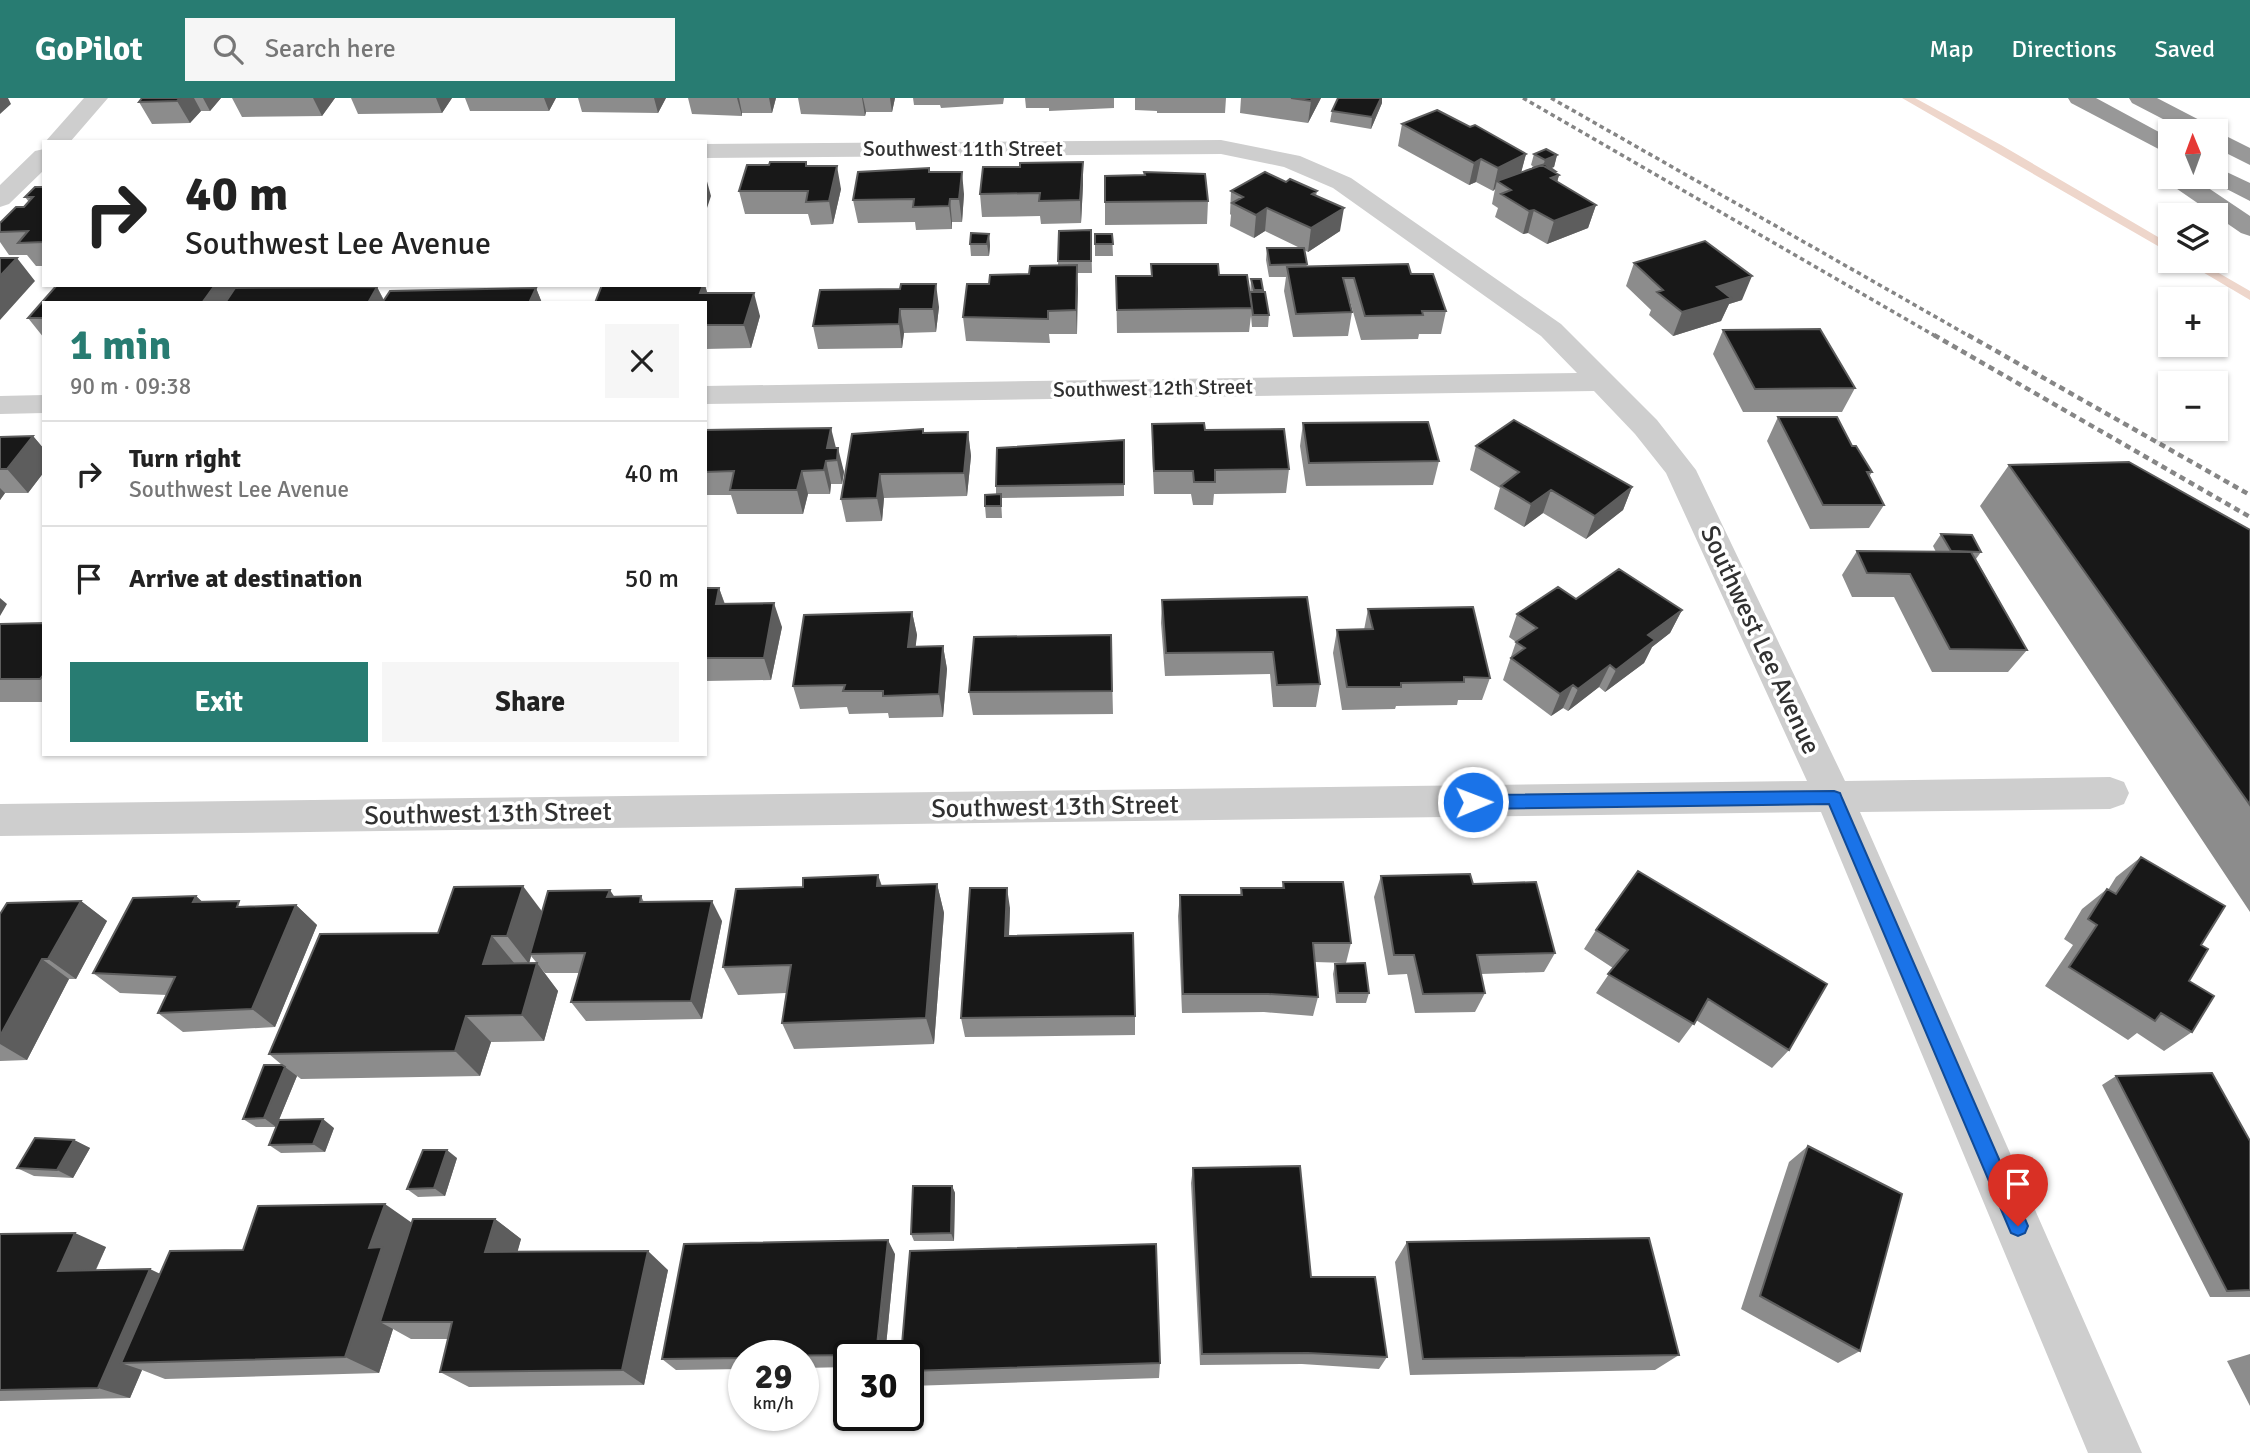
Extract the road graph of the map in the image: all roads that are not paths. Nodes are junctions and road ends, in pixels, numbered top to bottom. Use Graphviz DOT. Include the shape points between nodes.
graph roads {
  1 [pos="97,98"];
  2 [pos="2078,98"];
  3 [pos="2140,98"];
  4 [pos="2101,110"];
  5 [pos="2180,119"];
  6 [pos="59,140"];
  7 [pos="2158,141"];
  8 [pos="1221,147"];
  9 [pos="707,151"];
  10 [pos="11,157"];
  11 [pos="42,157"];
  12 [pos="42,159"];
  13 [pos="2158,165"];
  14 [pos="2228,181"];
  15 [pos="2193,189"];
  16 [pos="2250,193"];
  17 [pos="0,200"];
  18 [pos="2250,228"];
  19 [pos="1601,382"];
  20 [pos="707,395"];
  21 [pos="42,404"];
  22 [pos="0,405"];
  23 [pos="2110,793"];
  24 [pos="1834,798"];
  25 [pos="0,820"];
  26 [pos="2115,1453"];
  1 -- 6 [label="street"];
  2 -- 4 [label="highway"];
  3 -- 5 [label="highway"];
  4 -- 7 [label="highway"];
  4 -- 13 [label="highway" via="2135,149"];
  8 -- 9 [label="street, Southwest 11th Street"];
  8 -- 19 [label="street, Southwest Lee Avenue" via="1290,161 1342,183 1551,330"];
  10 -- 11 [label="street"];
  12 -- 17 [label="street"];
  14 -- 16 [label="highway"];
  15 -- 18 [label="highway"];
  19 -- 20 [label="street, Southwest 12th Street"];
  19 -- 24 [label="street, Southwest Lee Avenue" via="1646,427 1680,471"];
  21 -- 22 [label="street"];
  23 -- 24 [label="street, Southwest 13th Street"];
  24 -- 25 [label="street, Southwest 13th Street"];
  24 -- 26 [label="street, Southwest Lee Avenue"];
}
